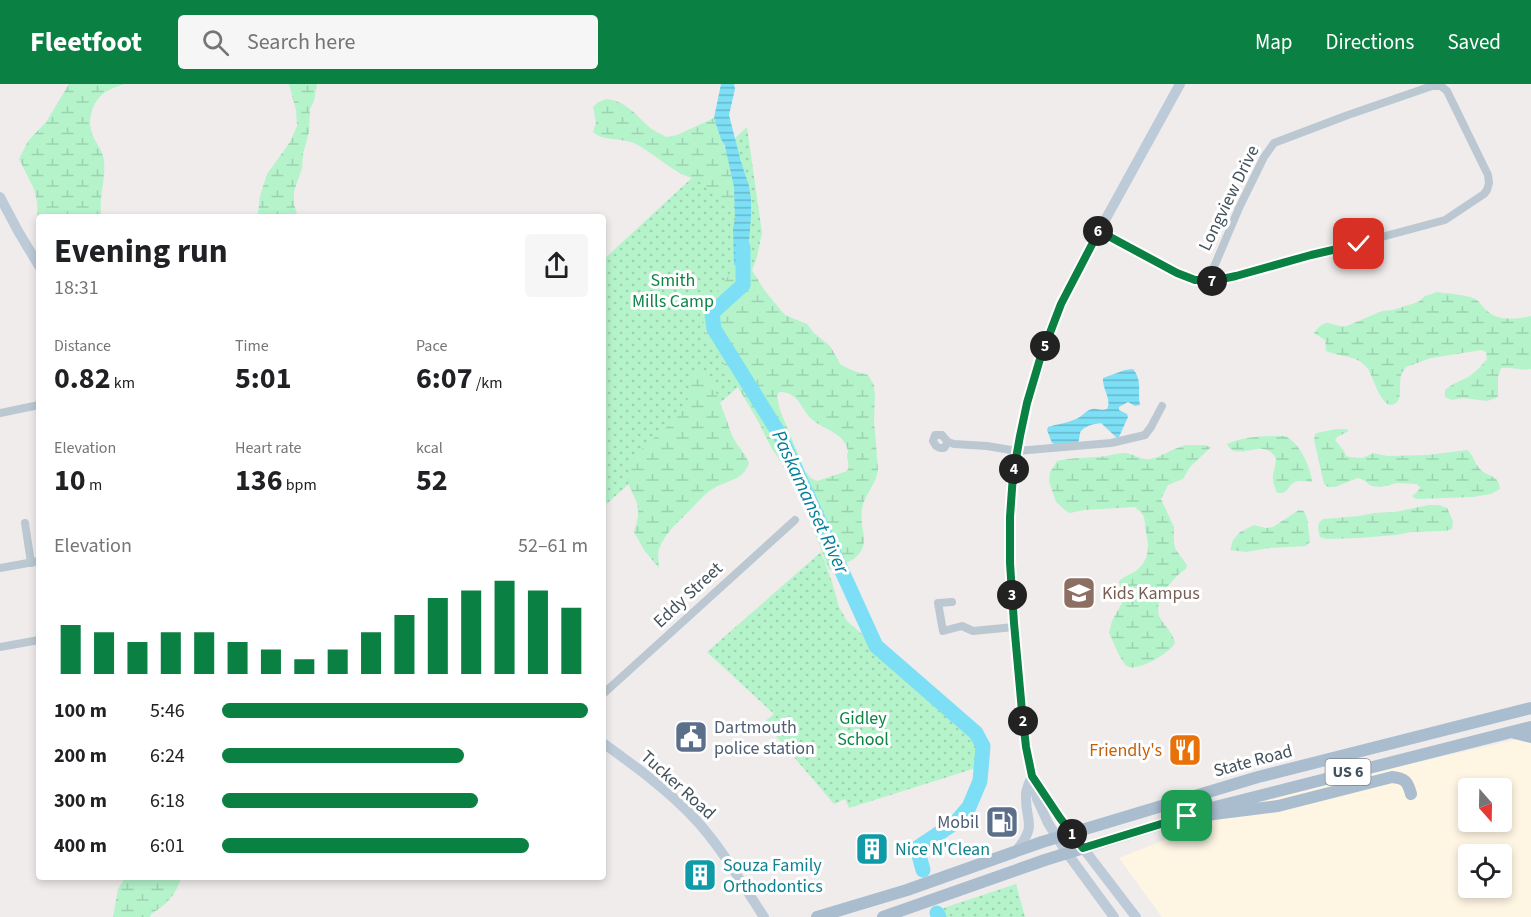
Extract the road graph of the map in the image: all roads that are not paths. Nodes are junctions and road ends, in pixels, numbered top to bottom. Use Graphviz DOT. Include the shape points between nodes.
graph roads {
  1 [pos="1180,84"];
  2 [pos="0,197"];
  3 [pos="1099,231"];
  4 [pos="36,261"];
  5 [pos="1208,281"];
  6 [pos="36,406"];
  7 [pos="1162,406"];
  8 [pos="0,413"];
  9 [pos="948,442"];
  10 [pos="1017,452"];
  11 [pos="795,520"];
  12 [pos="25,523"];
  13 [pos="35,562"];
  14 [pos="0,568"];
  15 [pos="952,602"];
  16 [pos="1014,627"];
  17 [pos="36,641"];
  18 [pos="0,647"];
  19 [pos="606,691"];
  20 [pos="1531,708"];
  21 [pos="1531,727"];
  22 [pos="1510,732"];
  23 [pos="1531,737"];
  24 [pos="606,744"];
  25 [pos="1032,776"];
  26 [pos="1412,794"];
  27 [pos="1187,816"];
  28 [pos="1071,833"];
  29 [pos="1057,837"];
  30 [pos="1083,848"];
  31 [pos="1017,850"];
  32 [pos="1067,853"];
  33 [pos="764,917"];
  34 [pos="817,917"];
  35 [pos="883,917"];
  36 [pos="1114,917"];
  37 [pos="1136,917"];
  1 -- 3 [label="main road"];
  2 -- 4 [label="main road"];
  3 -- 5 [label="street, Longview Drive" via="1185,277"];
  3 -- 10 [label="main road" via="1051,328 1027,403"];
  5 -- 5 [label="street, Longview Drive" via="1249,188 1274,143 1432,86 1447,91 1488,175 1487,190 1479,199 1437,223"];
  6 -- 8 [label="street"];
  7 -- 10 [label="street" via="1145,435 1101,444"];
  9 -- 10 [label="street"];
  10 -- 16 [label="main road" via="1010,517"];
  11 -- 19 [label="street, Eddy Street"];
  12 -- 13 [label="street"];
  13 -- 14 [label="street"];
  15 -- 16 [label="street" via="938,603 943,631 962,626 973,632"];
  16 -- 25 [label="main road"];
  17 -- 18 [label="street"];
  20 -- 28 [label="main road, State Road / US 6" via="1258,777"];
  21 -- 22 [label="main road, State Road / US 6"];
  22 -- 23 [label="main road"];
  22 -- 27 [label="main road, State Road / US 6"];
  24 -- 33 [label="main road, Tucker Road" via="696,820"];
  25 -- 28 [label="main road"];
  25 -- 29 [label="main road" via="1037,800"];
  25 -- 31 [label="main road" via="1025,793 1029,829"];
  26 -- 27 [label="main road" via="1407,782 1392,777 1278,806"];
  27 -- 30 [label="main road, State Road / US 6"];
  28 -- 29 [label="main road, State Road / US 6"];
  28 -- 30 [label="main road"];
  29 -- 31 [label="main road, State Road / US 6"];
  29 -- 32 [label="main road"];
  30 -- 32 [label="main road, State Road / US 6"];
  30 -- 37 [label="main road"];
  31 -- 34 [label="main road, State Road / US 6"];
  32 -- 35 [label="main road, State Road / US 6"];
  32 -- 36 [label="main road"];
}
